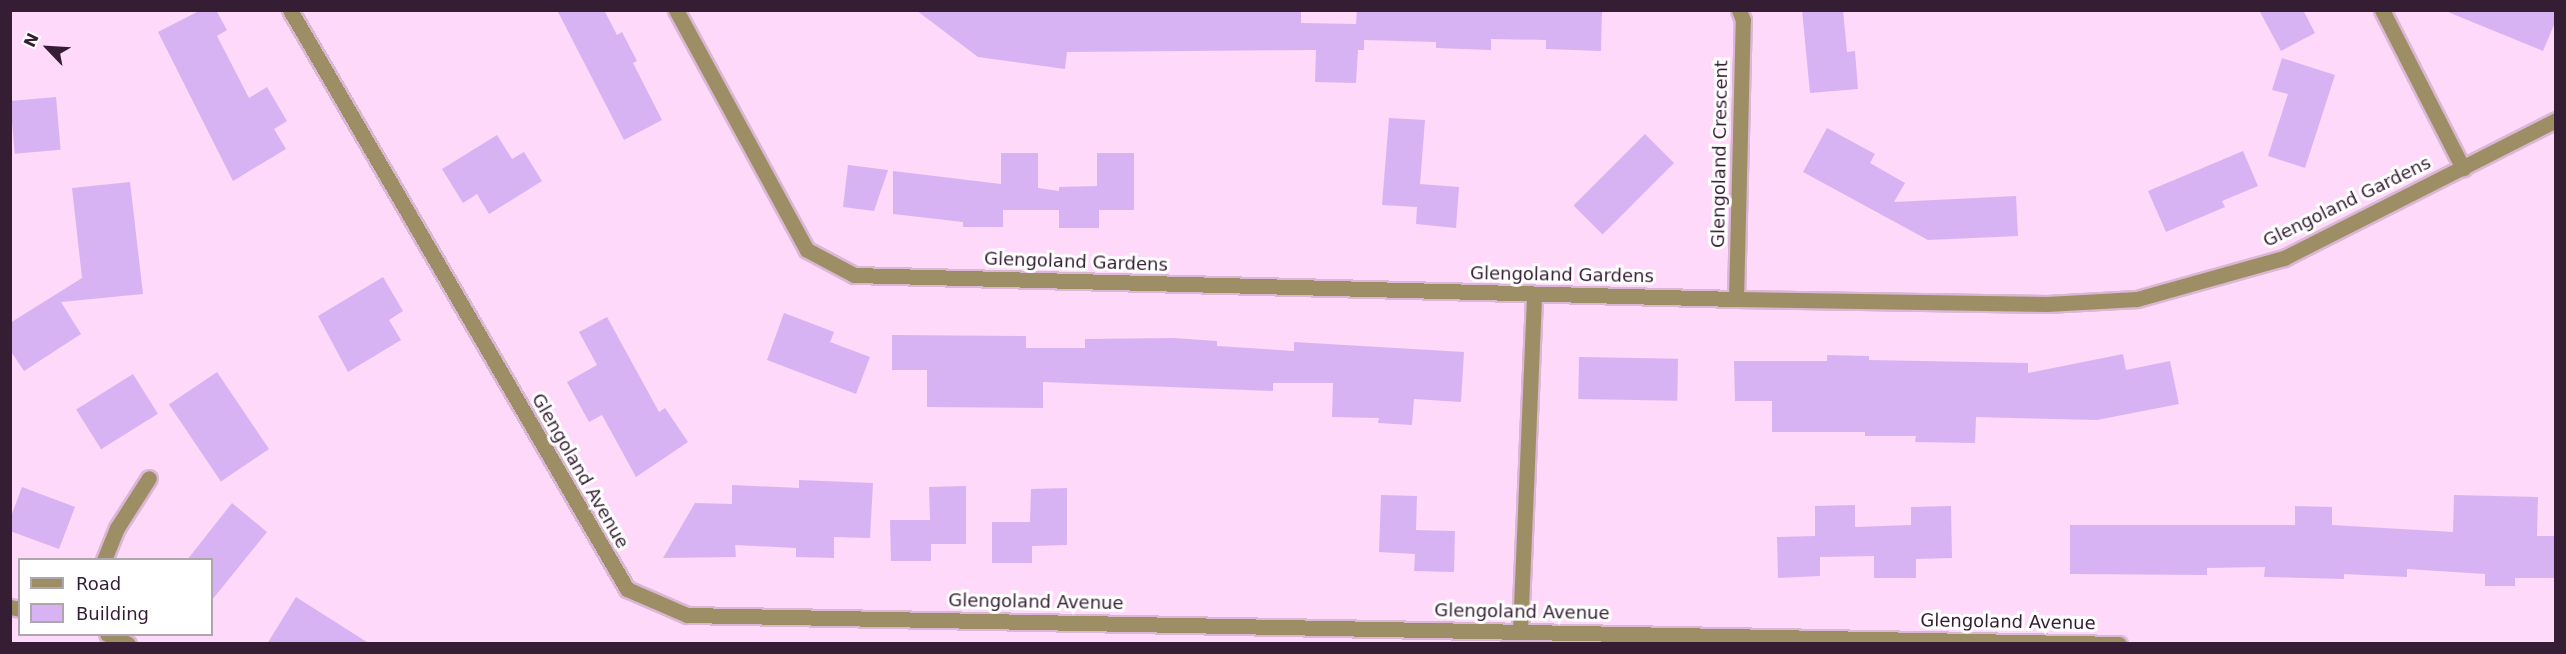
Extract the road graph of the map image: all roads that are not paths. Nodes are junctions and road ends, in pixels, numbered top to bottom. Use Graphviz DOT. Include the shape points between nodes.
graph roads {
  1 [pos="290,10"];
  2 [pos="676,10"];
  3 [pos="1739,10"];
  4 [pos="2382,10"];
  5 [pos="2556,120"];
  6 [pos="2463,168"];
  7 [pos="1534,294"];
  8 [pos="1736,299"];
  9 [pos="149,478"];
  10 [pos="105,558"];
  11 [pos="1520,631"];
  12 [pos="111,636"];
  13 [pos="128,644"];
  14 [pos="2119,644"];
  1 -- 11 [label="street, Glengoland Avenue" via="627,590 687,615"];
  2 -- 7 [label="street, Glengoland Gardens" via="807,250 854,274"];
  3 -- 8 [label="street, Glengoland Crescent" via="1743,20"];
  4 -- 6 [label="street"];
  5 -- 6 [label="street, Glengoland Gardens"];
  6 -- 8 [label="street, Glengoland Gardens" via="2284,258 2137,299 2048,304"];
  7 -- 8 [label="street, Glengoland Gardens"];
  7 -- 11 [label="street"];
  9 -- 10 [label="street" via="117,528"];
  11 -- 14 [label="street, Glengoland Avenue"];
  12 -- 13 [label="street"];
}
